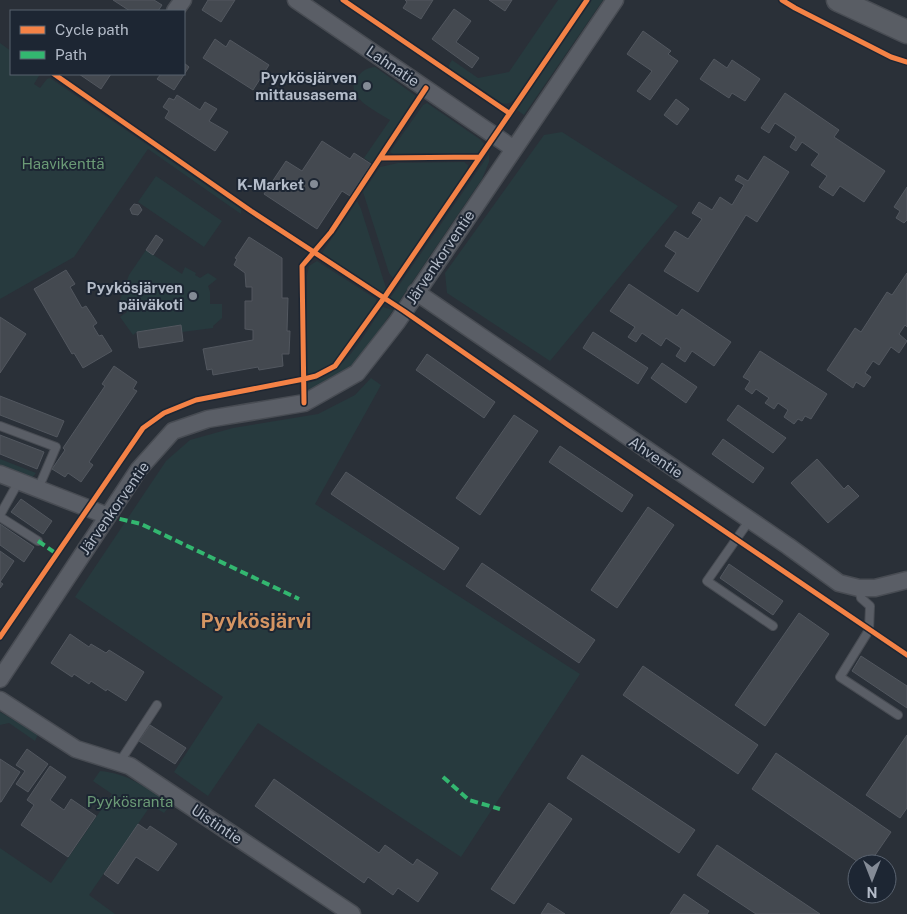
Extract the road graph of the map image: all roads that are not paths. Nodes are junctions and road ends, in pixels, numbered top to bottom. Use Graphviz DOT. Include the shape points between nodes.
graph roads {
  1 [pos="296,0"];
  2 [pos="614,0"];
  3 [pos="838,0"];
  4 [pos="907,32"];
  5 [pos="514,149"];
  6 [pos="416,292"];
  7 [pos="0,426"];
  8 [pos="0,474"];
  9 [pos="19,481"];
  10 [pos="38,489"];
  11 [pos="0,516"];
  12 [pos="108,516"];
  13 [pos="749,520"];
  14 [pos="38,541"];
  15 [pos="907,580"];
  16 [pos="859,588"];
  17 [pos="773,626"];
  18 [pos="0,679"];
  19 [pos="0,700"];
  20 [pos="157,705"];
  21 [pos="898,715"];
  22 [pos="119,763"];
  23 [pos="352,914"];
  1 -- 5 [label="street, Lahnatie"];
  2 -- 5 [label="street, Järvenkorventie"];
  3 -- 4 [label="street"];
  5 -- 6 [label="street, Järvenkorventie"];
  6 -- 12 [label="street, Järvenkorventie" via="358,373 304,403 208,419 173,431 139,469"];
  6 -- 13 [label="street, Ahventie"];
  7 -- 10 [label="lane" via="56,447"];
  8 -- 9 [label="street"];
  9 -- 10 [label="street"];
  9 -- 11 [label="lane"];
  10 -- 12 [label="street"];
  11 -- 14 [label="lane"];
  12 -- 18 [label="street, Järvenkorventie"];
  13 -- 16 [label="street, Ahventie" via="839,583"];
  13 -- 17 [label="lane" via="707,581"];
  15 -- 16 [label="street, Ahventie" via="875,588"];
  16 -- 21 [label="lane" via="860,598 870,606 869,630 840,677"];
  19 -- 22 [label="street, Uistintie" via="76,749"];
  20 -- 22 [label="lane"];
  22 -- 23 [label="street, Uistintie" via="130,766"];
}
